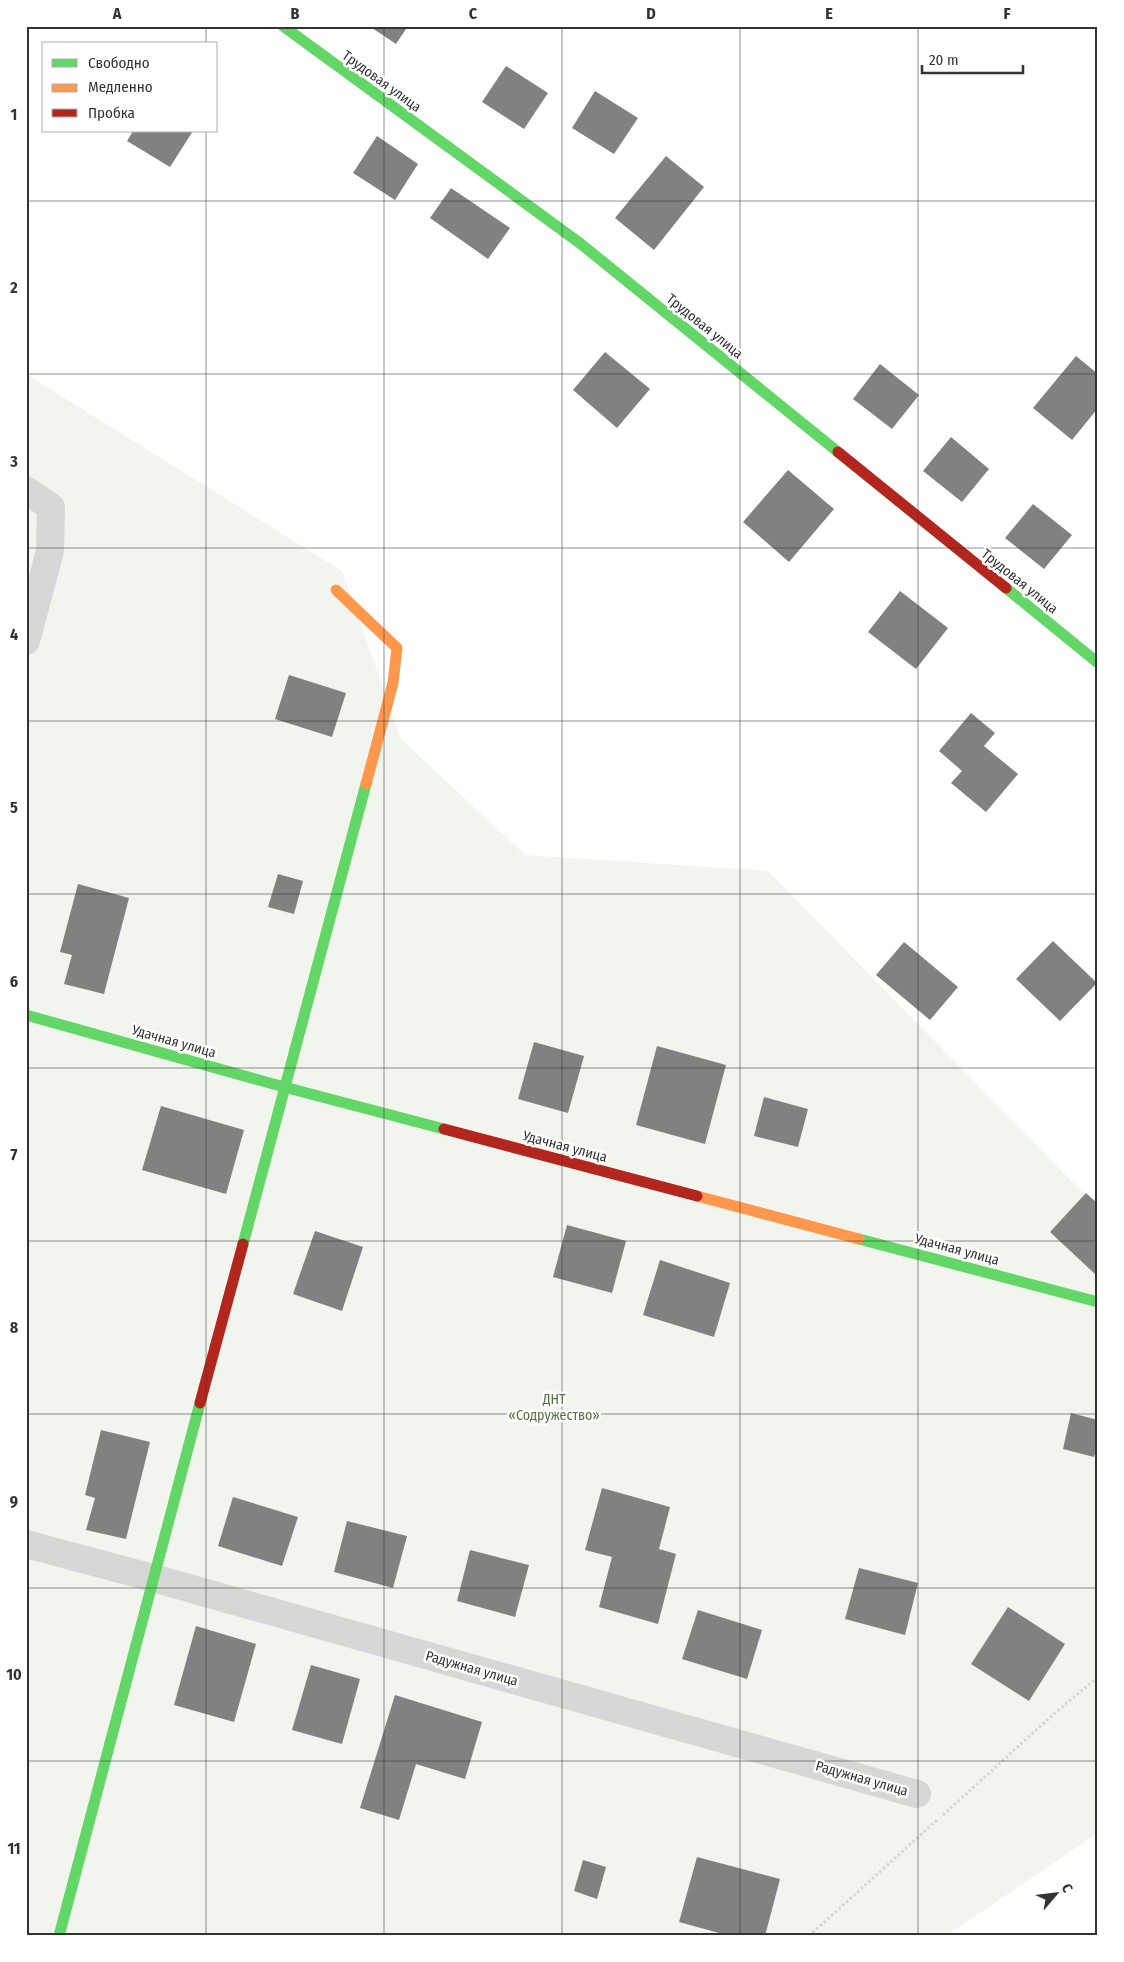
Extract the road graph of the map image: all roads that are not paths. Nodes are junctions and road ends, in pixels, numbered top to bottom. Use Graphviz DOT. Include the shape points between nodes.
graph roads {
  1 [pos="283,26"];
  2 [pos="26,490"];
  3 [pos="336,590"];
  4 [pos="26,641"];
  5 [pos="1098,663"];
  6 [pos="26,1015"];
  7 [pos="284,1087"];
  8 [pos="1098,1302"];
  9 [pos="26,1544"];
  10 [pos="153,1578"];
  11 [pos="917,1794"];
  12 [pos="59,1936"];
  1 -- 5 [label="street, Трудовая улица" via="581,244"];
  2 -- 4 [label="street" via="51,507 50,551"];
  3 -- 7 [label="street" via="397,648 393,683"];
  6 -- 7 [label="street, Удачная улица"];
  7 -- 8 [label="street, Удачная улица"];
  7 -- 10 [label="street"];
  9 -- 10 [label="street, Радужная улица"];
  10 -- 11 [label="street, Радужная улица"];
  10 -- 12 [label="street"];
}
